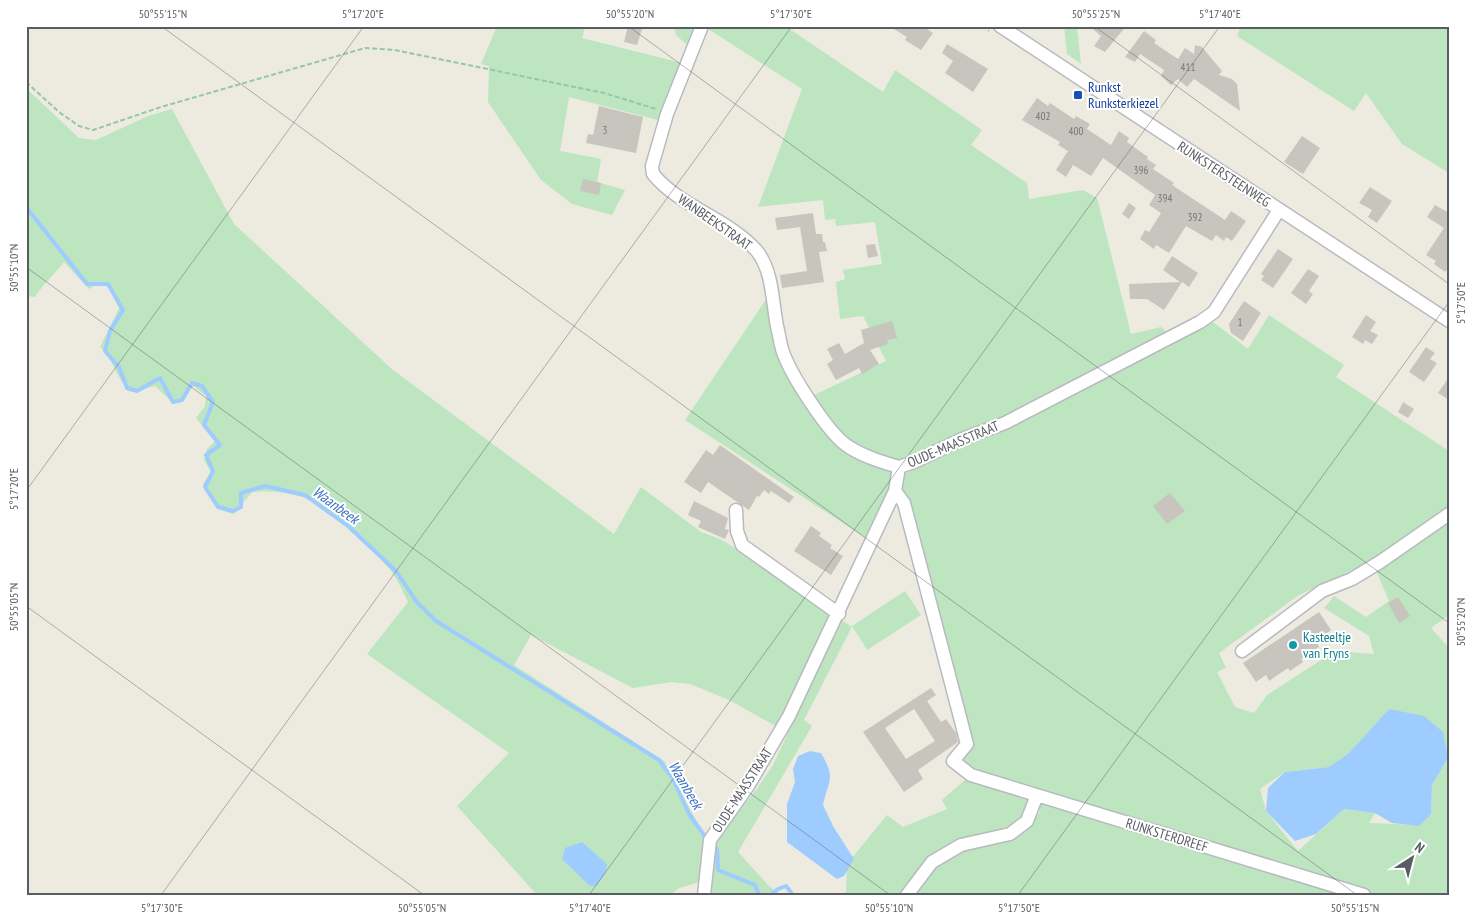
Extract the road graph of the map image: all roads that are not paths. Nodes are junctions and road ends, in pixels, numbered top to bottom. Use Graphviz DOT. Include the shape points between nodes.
graph roads {
  1 [pos="702,26"];
  2 [pos="1000,26"];
  3 [pos="1279,210"];
  4 [pos="1449,321"];
  5 [pos="898,467"];
  6 [pos="895,491"];
  7 [pos="736,510"];
  8 [pos="1449,514"];
  9 [pos="839,614"];
  10 [pos="1242,651"];
  11 [pos="1036,795"];
  12 [pos="704,895"];
  13 [pos="907,895"];
  14 [pos="1364,895"];
  1 -- 5 [label="street, WANBEEKSTRAAT" via="667,114 652,166 653,174 756,251 767,268 783,352 818,411 848,447"];
  2 -- 3 [label="street, RUNKSTERSTEENWEG"];
  3 -- 4 [label="street, RUNKSTERSTEENWEG"];
  3 -- 5 [label="street, OUDE-MAASSTRAAT" via="1214,312 1200,322 1005,422"];
  5 -- 6 [label="street, OUDE-MAASSTRAAT"];
  6 -- 9 [label="street, OUDE-MAASSTRAAT"];
  6 -- 11 [label="street, RUNKSTERDREEF" via="904,503 967,744 953,761 971,775"];
  7 -- 9 [label="street" via="737,531 742,545"];
  8 -- 10 [label="street" via="1352,579 1322,591"];
  9 -- 12 [label="street, OUDE-MAASSTRAAT" via="789,716 748,786 710,840"];
  11 -- 13 [label="street" via="1028,821 1010,834 962,845 932,862"];
  11 -- 14 [label="street, RUNKSTERDREEF"];
}
